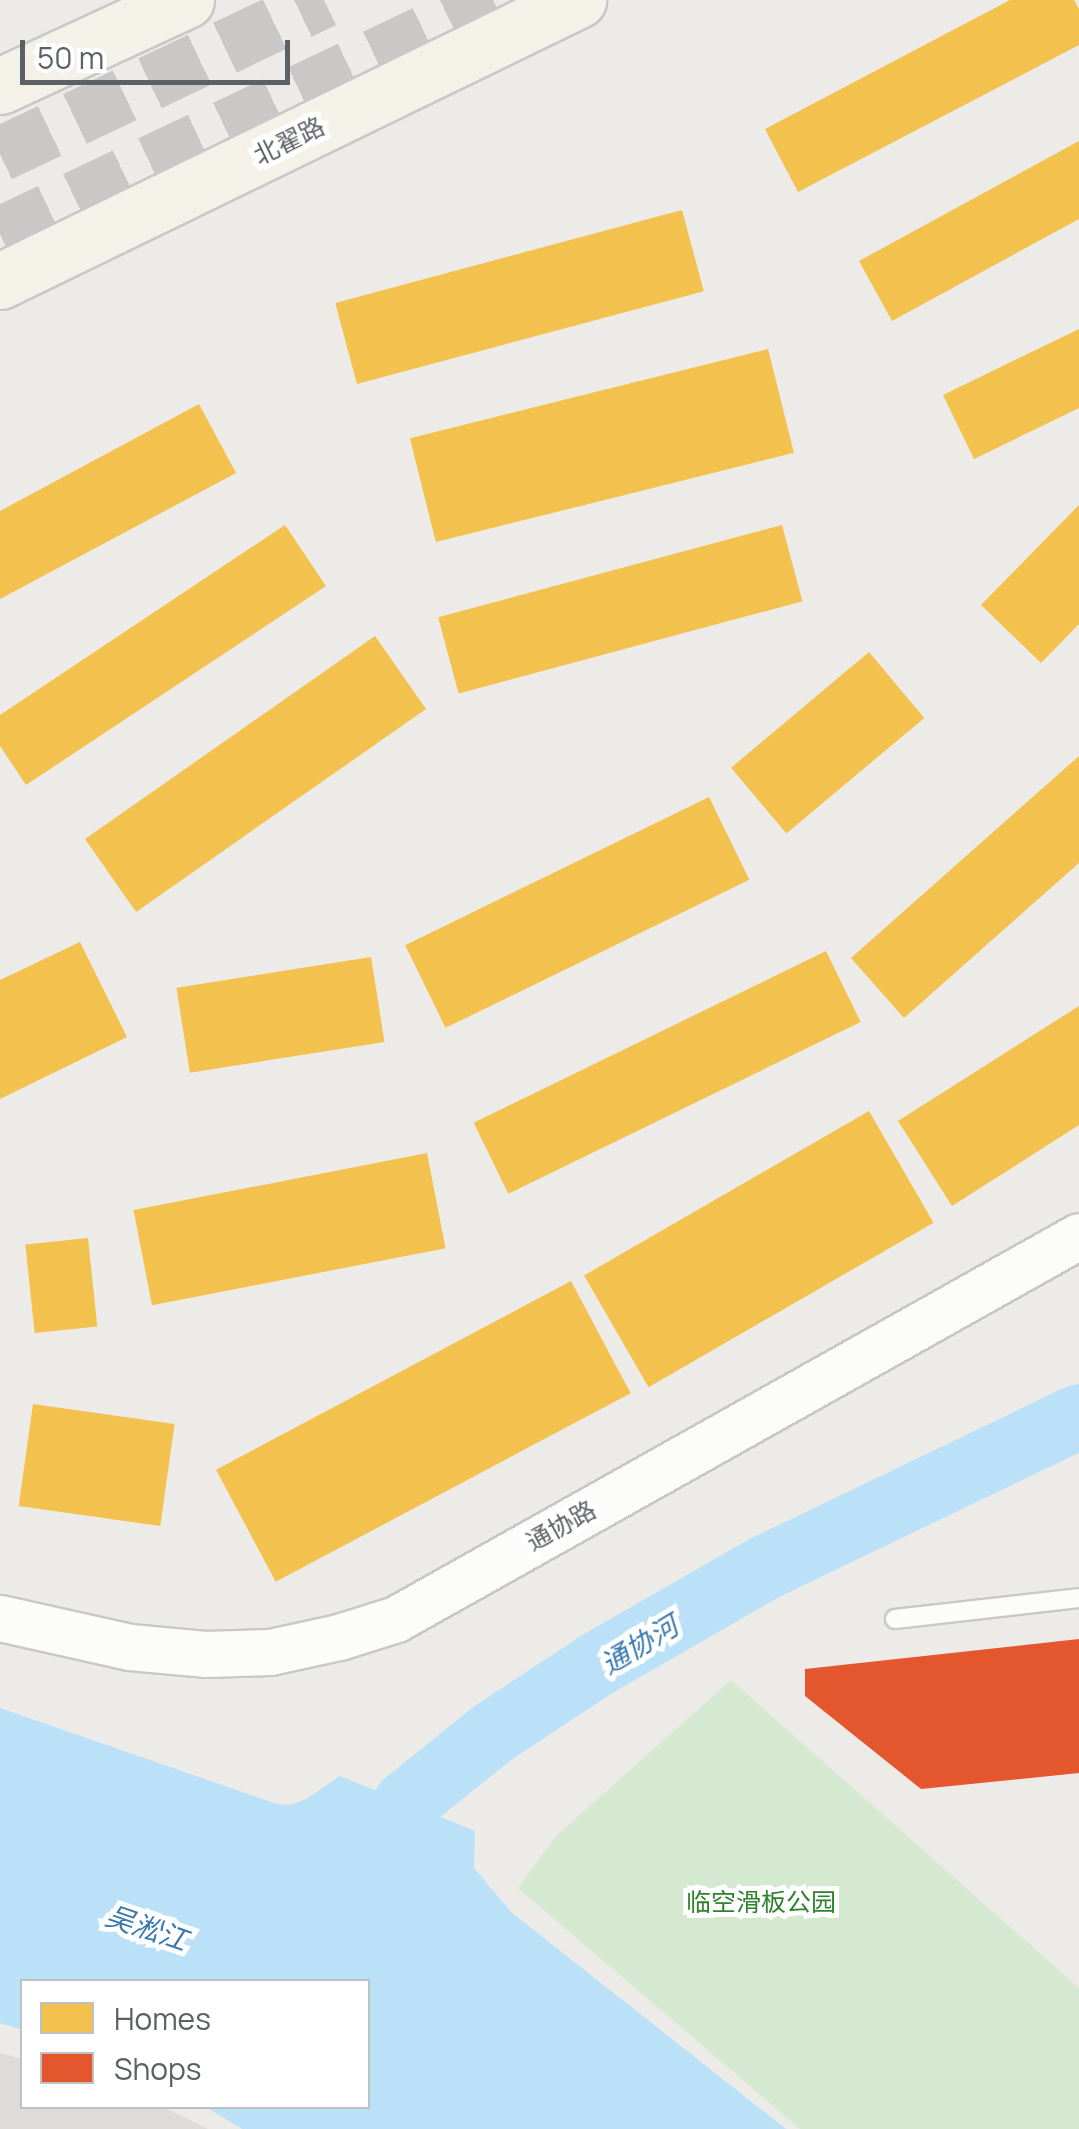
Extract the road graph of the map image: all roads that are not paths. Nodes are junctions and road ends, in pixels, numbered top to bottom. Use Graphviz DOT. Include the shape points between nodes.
graph roads {
  1 [pos="186,0"];
  2 [pos="578,0"];
  3 [pos="0,86"];
  4 [pos="0,281"];
  5 [pos="1079,1236"];
  6 [pos="1079,1598"];
  7 [pos="0,1618"];
  8 [pos="895,1619"];
  1 -- 3 [label="main road"];
  2 -- 4 [label="main road, 北翟路"];
  5 -- 7 [label="street, 通协路" via="396,1619 270,1652 205,1654 130,1647"];
  6 -- 8 [label="lane"];
}
